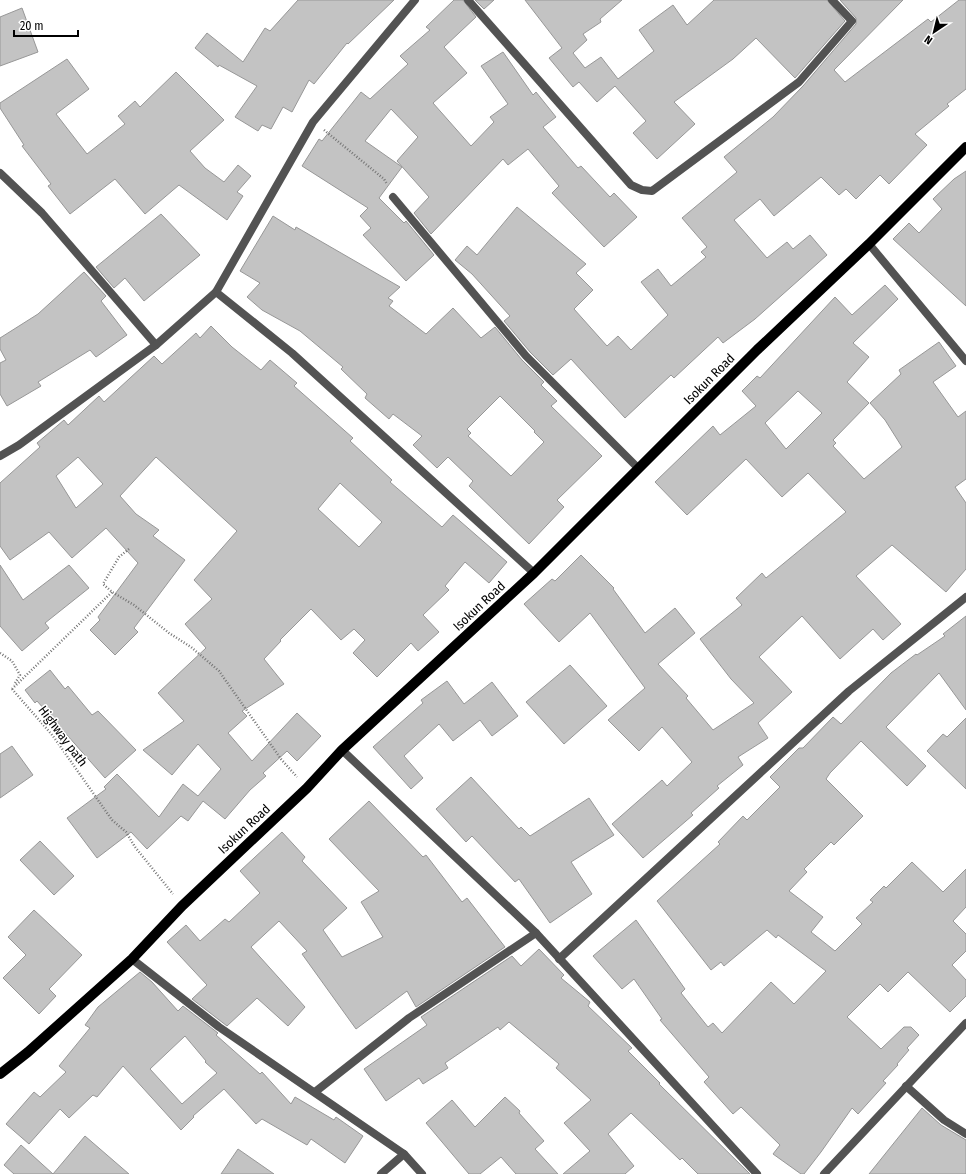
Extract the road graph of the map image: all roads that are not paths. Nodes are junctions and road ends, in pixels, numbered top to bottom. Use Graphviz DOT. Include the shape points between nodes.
graph roads {
  1 [pos="415,0"];
  2 [pos="468,0"];
  3 [pos="832,0"];
  4 [pos="966,147"];
  5 [pos="0,173"];
  6 [pos="393,197"];
  7 [pos="869,244"];
  8 [pos="216,292"];
  9 [pos="156,345"];
  10 [pos="966,361"];
  11 [pos="0,456"];
  12 [pos="638,468"];
  13 [pos="534,573"];
  14 [pos="966,597"];
  15 [pos="342,750"];
  16 [pos="536,933"];
  17 [pos="132,959"];
  18 [pos="559,959"];
  19 [pos="966,1023"];
  20 [pos="0,1074"];
  21 [pos="906,1086"];
  22 [pos="315,1092"];
  23 [pos="966,1134"];
  24 [pos="404,1154"];
  25 [pos="381,1174"];
  26 [pos="422,1174"];
  27 [pos="757,1174"];
  28 [pos="824,1174"];
  1 -- 8 [label="street" via="313,122"];
  2 -- 3 [label="street" via="631,185 652,191 799,82 852,21"];
  4 -- 7 [label="main road, Isokun Road"];
  5 -- 9 [label="street" via="42,213"];
  6 -- 12 [label="street" via="526,356"];
  7 -- 10 [label="street"];
  7 -- 12 [label="main road, Isokun Road"];
  8 -- 9 [label="street"];
  8 -- 13 [label="street" via="292,353"];
  9 -- 11 [label="street" via="19,445"];
  12 -- 13 [label="main road, Isokun Road"];
  13 -- 15 [label="main road, Isokun Road"];
  14 -- 18 [label="street" via="849,691"];
  15 -- 16 [label="street"];
  15 -- 17 [label="main road, Isokun Road" via="307,788 182,906"];
  16 -- 18 [label="street"];
  16 -- 22 [label="street" via="409,1018"];
  17 -- 20 [label="main road, Isokun Road"];
  17 -- 22 [label="street" via="219,1027"];
  18 -- 27 [label="street"];
  19 -- 21 [label="street"];
  21 -- 23 [label="street" via="944,1120"];
  21 -- 28 [label="street"];
  22 -- 24 [label="street"];
  24 -- 25 [label="street"];
  24 -- 26 [label="street"];
}
